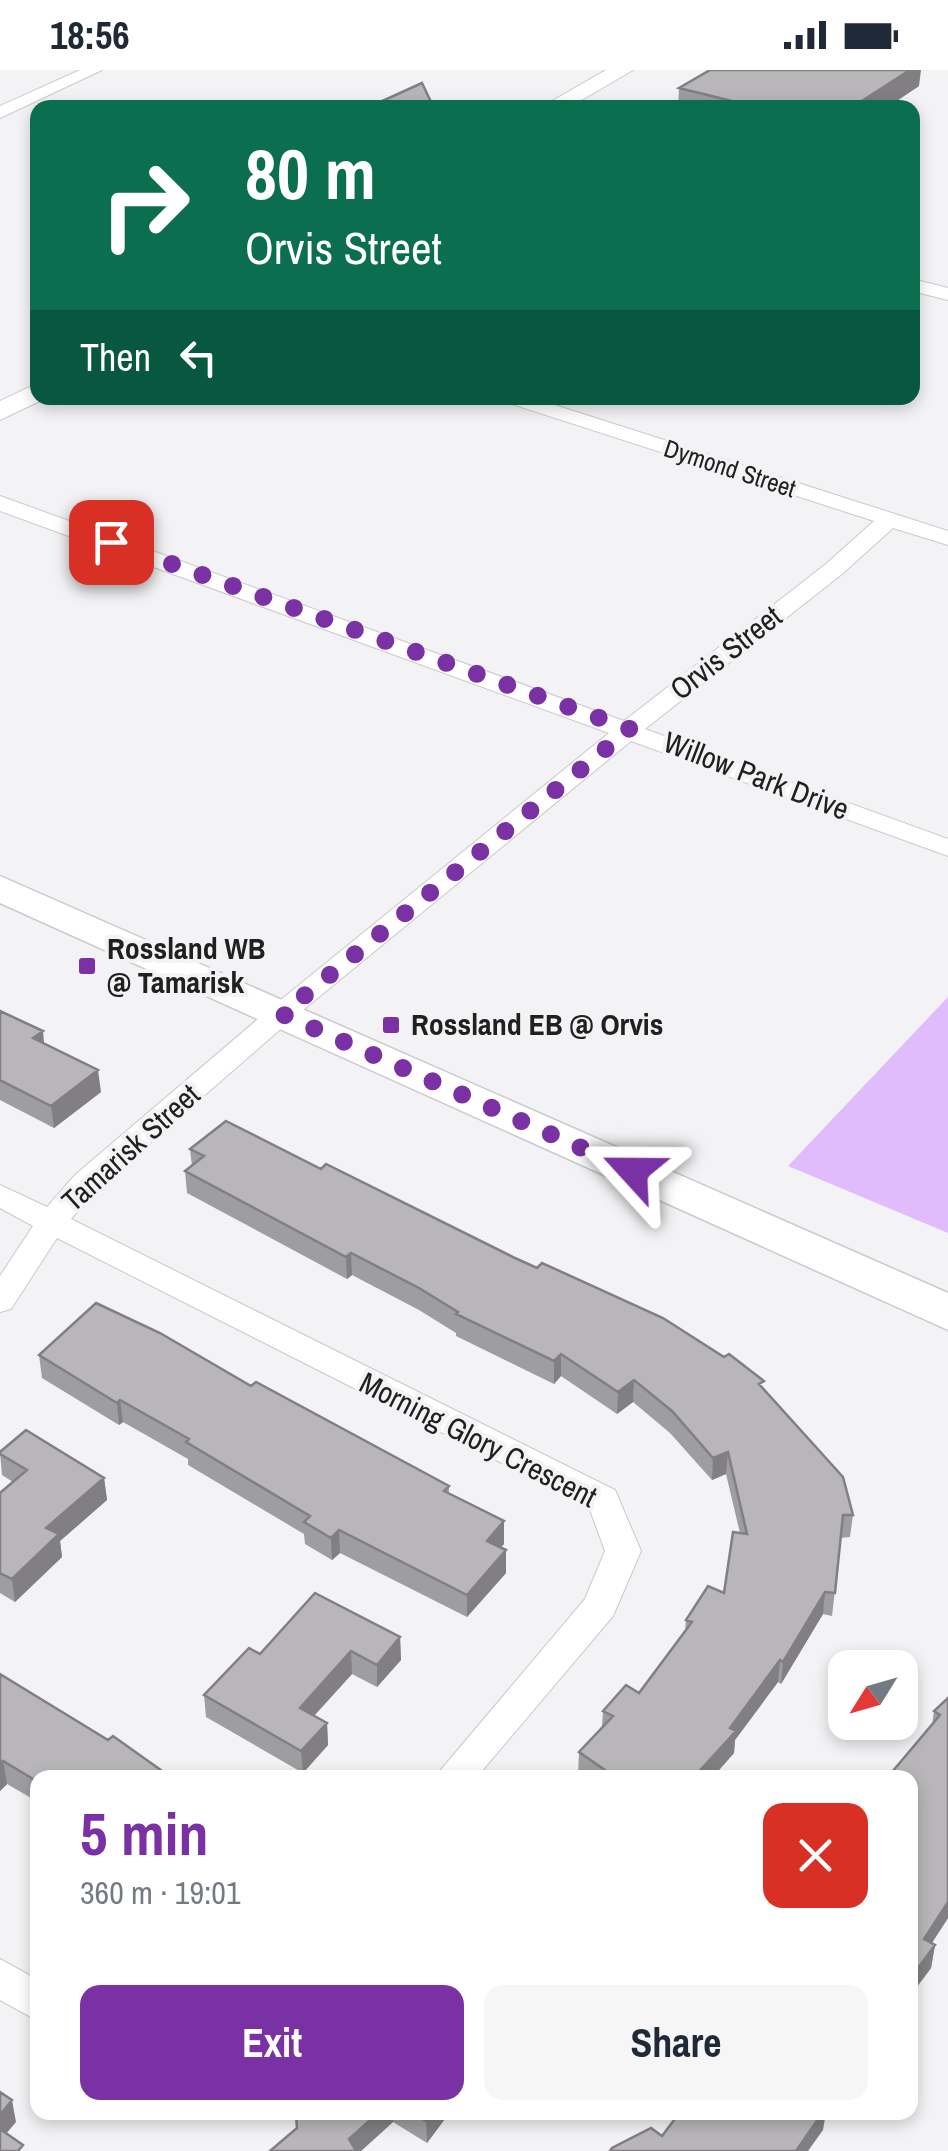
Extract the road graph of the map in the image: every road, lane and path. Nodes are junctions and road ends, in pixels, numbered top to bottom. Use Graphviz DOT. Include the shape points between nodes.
graph roads {
  1 [pos="94,70"];
  2 [pos="622,70"];
  3 [pos="0,96"];
  4 [pos="566,100"];
  5 [pos="24,102"];
  6 [pos="30,104"];
  7 [pos="0,113"];
  8 [pos="920,286"];
  9 [pos="948,294"];
  10 [pos="30,395"];
  11 [pos="535,405"];
  12 [pos="0,412"];
  13 [pos="0,502"];
  14 [pos="890,519"];
  15 [pos="948,538"];
  16 [pos="630,729"];
  17 [pos="948,848"];
  18 [pos="0,888"];
  19 [pos="282,1014"];
  20 [pos="0,1195"];
  21 [pos="52,1221"];
  22 [pos="0,1301"];
  23 [pos="948,1313"];
  24 [pos="460,1770"];
  25 [pos="0,1978"];
  26 [pos="30,1998"];
  1 -- 5 [label="street"];
  2 -- 4 [label="street"];
  3 -- 5 [label="street"];
  5 -- 6 [label="street"];
  5 -- 7 [label="street"];
  8 -- 9 [label="street"];
  10 -- 12 [label="street"];
  11 -- 14 [label="street, Dymond Street"];
  13 -- 16 [label="street, Willow Park Drive"];
  14 -- 15 [label="street, Dymond Street"];
  14 -- 16 [label="street, Orvis Street"];
  16 -- 17 [label="street, Willow Park Drive"];
  16 -- 19 [label="street, Orvis Street"];
  18 -- 19 [label="main road"];
  19 -- 21 [label="street, Tamarisk Street" via="86,1182"];
  19 -- 23 [label="main road"];
  20 -- 21 [label="street, Morning Glory Crescent"];
  21 -- 22 [label="street, Tamarisk Street"];
  21 -- 24 [label="street, Morning Glory Crescent" via="603,1499 624,1550 600,1606"];
  25 -- 26 [label="street"];
}
